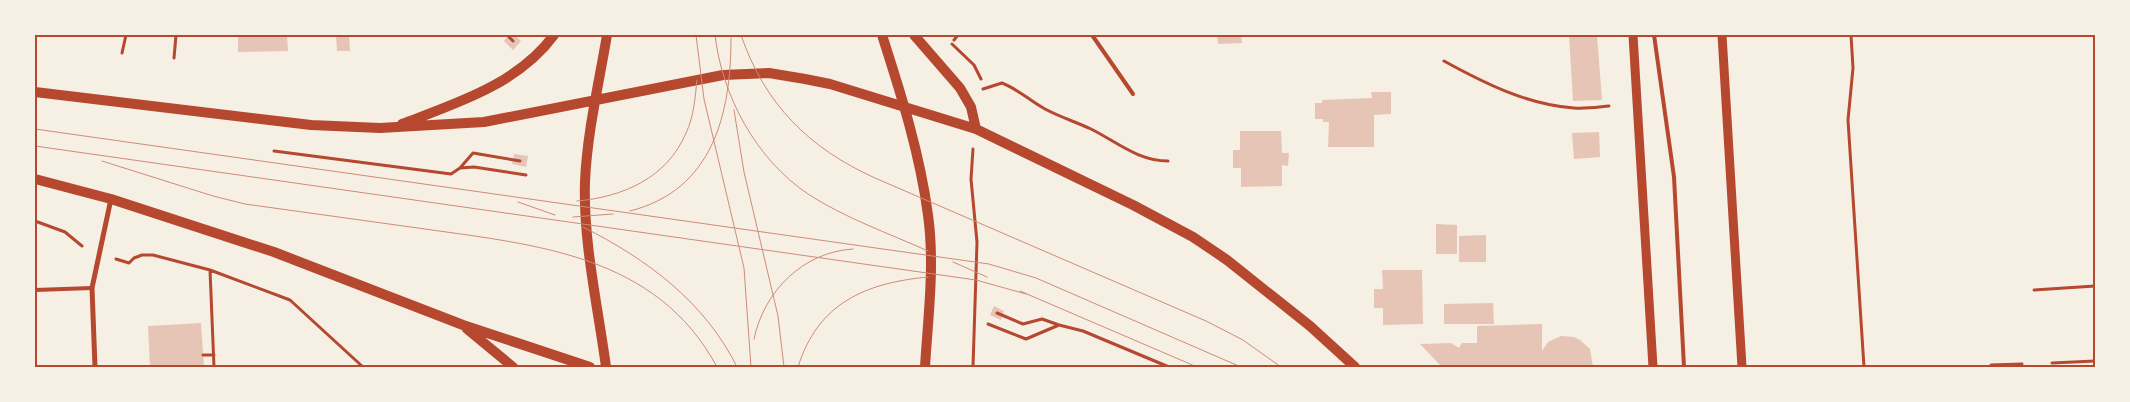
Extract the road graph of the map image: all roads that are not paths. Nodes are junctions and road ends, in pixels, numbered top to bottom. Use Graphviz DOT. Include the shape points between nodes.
graph roads {
  1 [pos="554,35"];
  2 [pos="607,35"];
  3 [pos="882,35"];
  4 [pos="914,35"];
  5 [pos="1092,35"];
  6 [pos="1633,35"];
  7 [pos="1654,35"];
  8 [pos="1722,35"];
  9 [pos="35,92"];
  10 [pos="1133,94"];
  11 [pos="596,100"];
  12 [pos="905,108"];
  13 [pos="394,127"];
  14 [pos="976,129"];
  15 [pos="35,179"];
  16 [pos="111,199"];
  17 [pos="92,288"];
  18 [pos="35,290"];
  19 [pos="463,325"];
  20 [pos="95,367"];
  21 [pos="513,367"];
  22 [pos="590,367"];
  23 [pos="606,367"];
  24 [pos="925,367"];
  25 [pos="1354,367"];
  26 [pos="1653,367"];
  27 [pos="1684,367"];
  28 [pos="1742,367"];
  1 -- 13 [label="main road" via="540,52 494,86"];
  2 -- 11 [label="main road"];
  3 -- 12 [label="main road"];
  4 -- 14 [label="main road" via="960,88 971,107"];
  5 -- 10 [label="lane"];
  6 -- 26 [label="street"];
  7 -- 27 [label="lane" via="1674,177"];
  8 -- 28 [label="street"];
  9 -- 13 [label="main road" via="311,125"];
  11 -- 12 [label="main road" via="700,79 769,73 830,84"];
  11 -- 13 [label="main road" via="484,122"];
  11 -- 23 [label="main road" via="585,182 585,217"];
  12 -- 14 [label="main road"];
  12 -- 24 [label="main road" via="928,216 930,277"];
  14 -- 25 [label="main road" via="1194,237 1281,302"];
  15 -- 16 [label="main road"];
  16 -- 17 [label="street"];
  16 -- 19 [label="main road" via="282,255"];
  17 -- 18 [label="lane"];
  17 -- 20 [label="street"];
  19 -- 21 [label="main road"];
  19 -- 22 [label="main road"];
}
